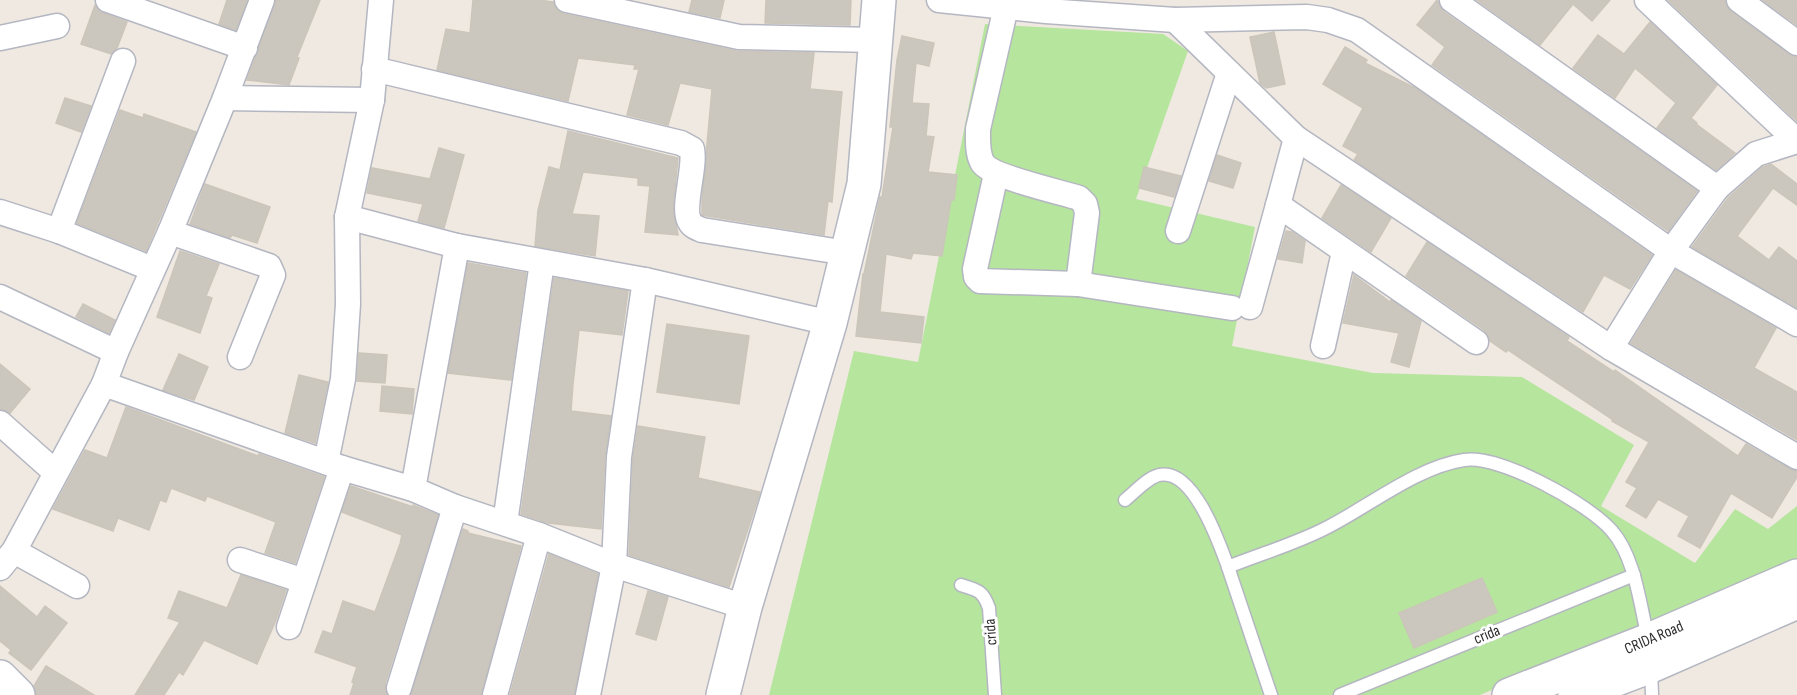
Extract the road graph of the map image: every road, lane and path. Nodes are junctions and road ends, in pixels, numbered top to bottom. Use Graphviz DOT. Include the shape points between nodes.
graph roads {
  1 [pos="108,0"];
  2 [pos="262,0"];
  3 [pos="381,0"];
  4 [pos="567,0"];
  5 [pos="879,0"];
  6 [pos="939,0"];
  7 [pos="1452,0"];
  8 [pos="1647,0"];
  9 [pos="1739,0"];
  10 [pos="1047,5"];
  11 [pos="1006,7"];
  12 [pos="1175,20"];
  13 [pos="57,26"];
  14 [pos="0,38"];
  15 [pos="874,40"];
  16 [pos="1797,43"];
  17 [pos="245,48"];
  18 [pos="123,61"];
  19 [pos="374,69"];
  20 [pos="1229,73"];
  21 [pos="225,98"];
  22 [pos="372,100"];
  23 [pos="1296,138"];
  24 [pos="1797,141"];
  25 [pos="996,174"];
  26 [pos="1717,188"];
  27 [pos="1278,205"];
  28 [pos="0,212"];
  29 [pos="347,217"];
  30 [pos="59,231"];
  31 [pos="1178,231"];
  32 [pos="170,232"];
  33 [pos="457,246"];
  34 [pos="1671,251"];
  35 [pos="1344,252"];
  36 [pos="847,254"];
  37 [pos="542,262"];
  38 [pos="152,269"];
  39 [pos="645,280"];
  40 [pos="1078,284"];
  41 [pos="0,297"];
  42 [pos="830,323"];
  43 [pos="1797,324"];
  44 [pos="1476,342"];
  45 [pos="1323,346"];
  46 [pos="1611,348"];
  47 [pos="116,352"];
  48 [pos="240,357"];
  49 [pos="104,384"];
  50 [pos="0,423"];
  51 [pos="1797,457"];
  52 [pos="334,465"];
  53 [pos="55,472"];
  54 [pos="413,489"];
  55 [pos="1125,500"];
  56 [pos="455,507"];
  57 [pos="505,523"];
  58 [pos="539,535"];
  59 [pos="7,560"];
  60 [pos="240,560"];
  61 [pos="614,565"];
  62 [pos="1228,567"];
  63 [pos="1634,575"];
  64 [pos="1797,576"];
  65 [pos="304,581"];
  66 [pos="962,585"];
  67 [pos="77,586"];
  68 [pos="1797,602"];
  69 [pos="745,607"];
  70 [pos="289,627"];
  71 [pos="1651,667"];
  72 [pos="0,676"];
  73 [pos="399,688"];
  74 [pos="18,695"];
  75 [pos="495,695"];
  76 [pos="588,695"];
  77 [pos="723,695"];
  78 [pos="994,695"];
  79 [pos="1271,695"];
  80 [pos="1340,695"];
  81 [pos="1509,695"];
  82 [pos="1575,695"];
  1 -- 17 [label="street"];
  2 -- 17 [label="street"];
  3 -- 19 [label="street"];
  4 -- 15 [label="street" via="739,37"];
  5 -- 15 [label="street"];
  6 -- 11 [label="street"];
  7 -- 26 [label="street"];
  8 -- 24 [label="street"];
  9 -- 16 [label="street"];
  10 -- 11 [label="street"];
  10 -- 12 [label="street"];
  11 -- 25 [label="street" via="978,129 983,164"];
  12 -- 20 [label="street"];
  12 -- 34 [label="street" via="1307,17 1357,30"];
  13 -- 14 [label="street"];
  15 -- 36 [label="street" via="864,184"];
  17 -- 21 [label="street"];
  18 -- 30 [label="street"];
  19 -- 22 [label="street"];
  19 -- 36 [label="street" via="681,143 692,149 694,159 687,217 691,225"];
  20 -- 23 [label="street"];
  20 -- 31 [label="street"];
  21 -- 22 [label="street"];
  21 -- 32 [label="street"];
  22 -- 29 [label="street"];
  23 -- 27 [label="street"];
  23 -- 46 [label="street"];
  24 -- 26 [label="street" via="1756,154"];
  25 -- 40 [label="street" via="1079,198 1085,204"];
  25 -- 40 [label="street" via="976,277 980,281"];
  26 -- 34 [label="street"];
  27 -- 35 [label="street"];
  27 -- 40 [label="street" via="1241,308"];
  28 -- 30 [label="street"];
  29 -- 33 [label="street"];
  29 -- 52 [label="street" via="348,304"];
  30 -- 38 [label="street"];
  32 -- 38 [label="street"];
  32 -- 48 [label="street" via="272,270"];
  33 -- 37 [label="street"];
  33 -- 54 [label="street"];
  34 -- 43 [label="street"];
  34 -- 46 [label="street"];
  35 -- 44 [label="street"];
  35 -- 45 [label="street"];
  36 -- 42 [label="street"];
  37 -- 39 [label="street"];
  37 -- 57 [label="street"];
  38 -- 47 [label="street"];
  39 -- 42 [label="street"];
  39 -- 61 [label="street" via="619,457"];
  41 -- 47 [label="street"];
  42 -- 69 [label="street"];
  46 -- 51 [label="street"];
  47 -- 49 [label="street"];
  49 -- 52 [label="street"];
  49 -- 53 [label="street"];
  50 -- 53 [label="street"];
  52 -- 54 [label="street"];
  52 -- 65 [label="street"];
  53 -- 59 [label="street"];
  54 -- 56 [label="street"];
  55 -- 62 [label="lane" via="1162,474 1181,481 1198,502"];
  56 -- 57 [label="street"];
  56 -- 73 [label="street"];
  57 -- 58 [label="street"];
  58 -- 61 [label="street"];
  58 -- 75 [label="street"];
  59 -- 67 [label="street"];
  60 -- 65 [label="street"];
  61 -- 69 [label="street"];
  61 -- 76 [label="street"];
  62 -- 63 [label="lane" via="1324,529 1433,468 1465,459 1489,460 1575,501 1612,531"];
  62 -- 79 [label="lane"];
  63 -- 71 [label="lane"];
  63 -- 80 [label="lane, crida"];
  64 -- 71 [label="street, CRIDA Road"];
  65 -- 70 [label="street"];
  66 -- 78 [label="lane, crida" via="977,589 989,608"];
  68 -- 71 [label="street, CRIDA Road"];
  69 -- 77 [label="street"];
  71 -- 81 [label="street, CRIDA Road"];
  71 -- 82 [label="street, CRIDA Road"];
  72 -- 74 [label="street"];
}
